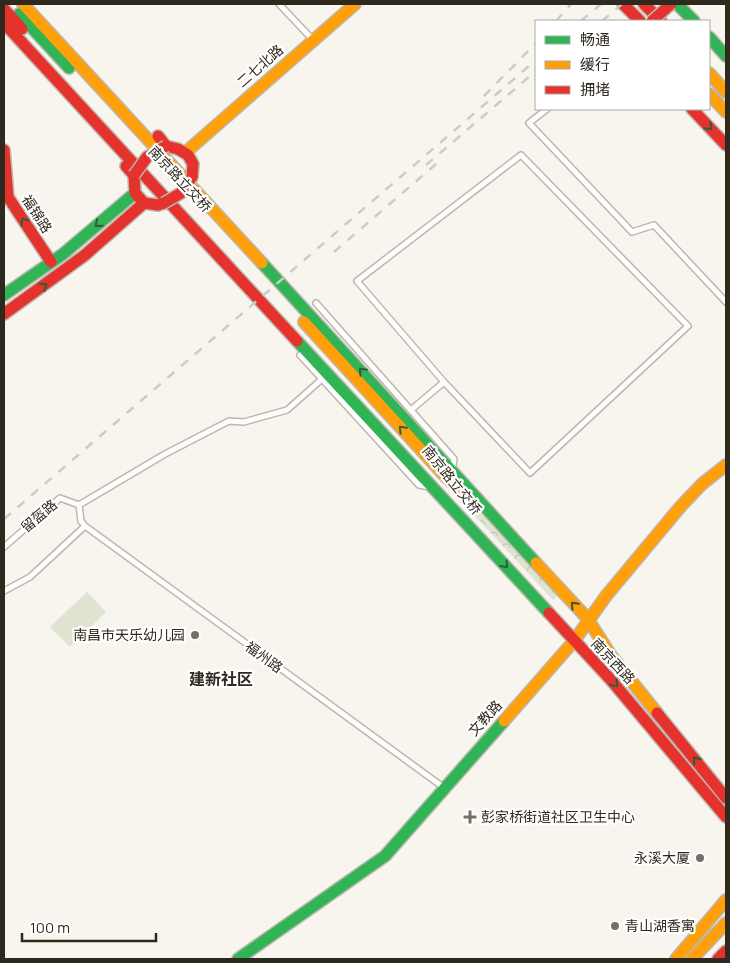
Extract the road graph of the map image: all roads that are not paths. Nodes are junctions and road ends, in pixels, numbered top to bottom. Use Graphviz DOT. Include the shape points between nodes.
graph roads {
  1 [pos="10,4"];
  2 [pos="23,4"];
  3 [pos="35,4"];
  4 [pos="279,4"];
  5 [pos="355,4"];
  6 [pos="623,4"];
  7 [pos="644,4"];
  8 [pos="671,4"];
  9 [pos="677,4"];
  10 [pos="4,9"];
  11 [pos="639,20"];
  12 [pos="653,20"];
  13 [pos="660,20"];
  14 [pos="693,20"];
  15 [pos="4,23"];
  16 [pos="4,35"];
  17 [pos="710,39"];
  18 [pos="313,40"];
  19 [pos="726,56"];
  20 [pos="710,74"];
  21 [pos="726,92"];
  22 [pos="710,95"];
  23 [pos="546,110"];
  24 [pos="693,110"];
  25 [pos="726,112"];
  26 [pos="726,144"];
  27 [pos="166,146"];
  28 [pos="4,150"];
  29 [pos="186,152"];
  30 [pos="134,175"];
  31 [pos="135,193"];
  32 [pos="144,203"];
  33 [pos="51,262"];
  34 [pos="4,295"];
  35 [pos="726,302"];
  36 [pos="316,303"];
  37 [pos="4,314"];
  38 [pos="300,355"];
  39 [pos="322,379"];
  40 [pos="444,382"];
  41 [pos="411,410"];
  42 [pos="726,465"];
  43 [pos="452,469"];
  44 [pos="432,488"];
  45 [pos="79,505"];
  46 [pos="488,511"];
  47 [pos="85,526"];
  48 [pos="472,529"];
  49 [pos="4,547"];
  50 [pos="4,591"];
  51 [pos="587,618"];
  52 [pos="574,641"];
  53 [pos="444,787"];
  54 [pos="726,798"];
  55 [pos="726,818"];
  56 [pos="726,900"];
  57 [pos="726,912"];
  58 [pos="726,924"];
  59 [pos="726,951"];
  60 [pos="238,959"];
  61 [pos="676,959"];
  62 [pos="691,959"];
  63 [pos="718,959"];
  46 -- 1 [label="main road, 南京路立交桥, one-way" via="445,476"];
  43 -- 2 [label="main road, 南京路立交桥, one-way"];
  3 -- 27 [label="main road"];
  4 -- 18 [label="lane"];
  5 -- 18 [label="main road, 二七北路"];
  6 -- 11 [label="main road"];
  7 -- 13 [label="main road"];
  8 -- 12 [label="main road, bridge"];
  9 -- 14 [label="main road"];
  10 -- 48 [label="main road, 南京路立交桥" via="440,484"];
  15 -- 44 [label="main road, 南京路立交桥"];
  16 -- 30 [label="main road"];
  17 -- 19 [label="main road"];
  18 -- 29 [label="main road, 二七北路"];
  20 -- 21 [label="main road"];
  22 -- 25 [label="main road"];
  23 -- 35 [label="lane" via="529,123 632,232 654,225"];
  24 -- 26 [label="main road, one-way"];
  27 -- 29 [label="main road"];
  27 -- 30 [label="main road, bridge" via="156,149 140,163"];
  33 -- 28 [label="main road, 福锦路, one-way" via="8,197"];
  29 -- 32 [label="main road, bridge" via="193,163 189,184 171,201 158,206"];
  30 -- 31 [label="main road"];
  31 -- 32 [label="main road"];
  31 -- 33 [label="main road, one-way"];
  37 -- 32 [label="main road, one-way" via="85,255"];
  33 -- 34 [label="main road"];
  36 -- 41 [label="lane"];
  38 -- 39 [label="lane"];
  39 -- 44 [label="lane" via="419,486"];
  39 -- 45 [label="lane" via="287,410 244,422 229,422 165,454"];
  40 -- 40 [label="lane" via="530,473 688,326 521,155 358,281"];
  40 -- 41 [label="lane"];
  41 -- 43 [label="lane" via="454,459"];
  42 -- 51 [label="main road, 文教路" via="713,474 664,527"];
  43 -- 46 [label="main road, 南京路立交桥"];
  44 -- 48 [label="main road, 南京路立交桥"];
  45 -- 47 [label="lane" via="80,522"];
  45 -- 49 [label="lane, 留盔路" via="60,498"];
  51 -- 46 [label="main road, 南京西路, one-way"];
  47 -- 50 [label="lane" via="30,577"];
  47 -- 53 [label="lane, 福州路"];
  48 -- 52 [label="main road, 南京西路, one-way"];
  51 -- 52 [label="main road, 文教路"];
  54 -- 51 [label="main road, 南京西路, one-way" via="612,657"];
  52 -- 53 [label="main road, 文教路"];
  52 -- 55 [label="main road, 南京西路, one-way" via="611,680"];
  53 -- 60 [label="main road, 文教路" via="385,856"];
  56 -- 61 [label="main road"];
  57 -- 62 [label="main road"];
  58 -- 62 [label="main road"];
  59 -- 63 [label="main road"];
}
